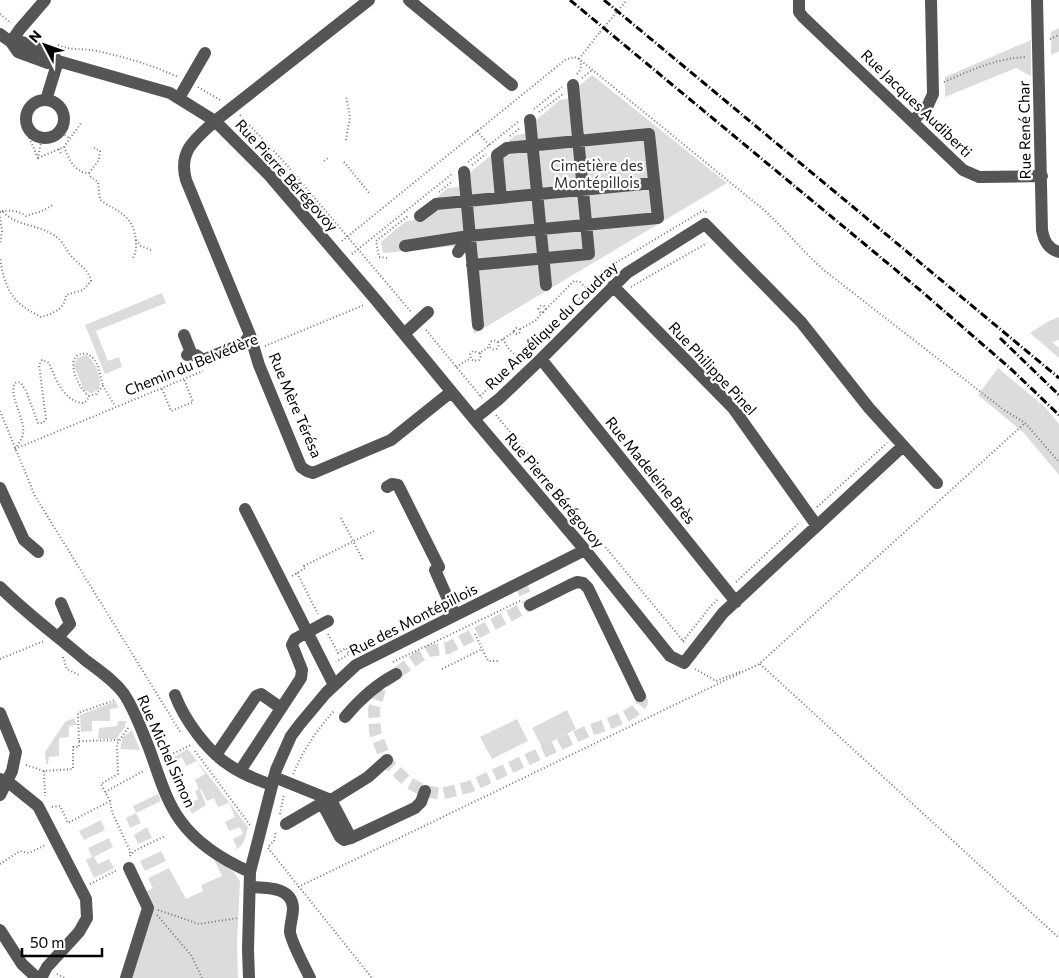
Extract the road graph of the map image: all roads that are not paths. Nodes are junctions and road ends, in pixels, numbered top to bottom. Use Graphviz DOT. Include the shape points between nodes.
graph roads {
  1 [pos="45,0"];
  2 [pos="369,0"];
  3 [pos="408,0"];
  4 [pos="799,0"];
  5 [pos="931,0"];
  6 [pos="1037,0"];
  7 [pos="0,34"];
  8 [pos="11,42"];
  9 [pos="205,53"];
  10 [pos="58,61"];
  11 [pos="512,85"];
  12 [pos="573,85"];
  13 [pos="179,98"];
  14 [pos="46,100"];
  15 [pos="530,120"];
  16 [pos="215,121"];
  17 [pos="913,121"];
  18 [pos="578,140"];
  19 [pos="532,145"];
  20 [pos="464,172"];
  21 [pos="1042,176"];
  22 [pos="654,184"];
  23 [pos="583,190"];
  24 [pos="537,194"];
  25 [pos="500,198"];
  26 [pos="466,202"];
  27 [pos="416,214"];
  28 [pos="586,225"];
  29 [pos="540,229"];
  30 [pos="469,236"];
  31 [pos="405,246"];
  32 [pos="458,252"];
  33 [pos="1059,252"];
  34 [pos="543,258"];
  35 [pos="472,265"];
  36 [pos="546,285"];
  37 [pos="613,286"];
  38 [pos="428,312"];
  39 [pos="478,325"];
  40 [pos="404,334"];
  41 [pos="184,335"];
  42 [pos="250,335"];
  43 [pos="541,359"];
  44 [pos="451,392"];
  45 [pos="474,419"];
  46 [pos="903,446"];
  47 [pos="937,482"];
  48 [pos="387,487"];
  49 [pos="0,488"];
  50 [pos="245,509"];
  51 [pos="817,526"];
  52 [pos="585,550"];
  53 [pos="38,552"];
  54 [pos="0,587"];
  55 [pos="528,601"];
  56 [pos="736,602"];
  57 [pos="61,603"];
  58 [pos="455,615"];
  59 [pos="328,622"];
  60 [pos="307,632"];
  61 [pos="55,635"];
  62 [pos="393,669"];
  63 [pos="334,685"];
  64 [pos="175,695"];
  65 [pos="640,696"];
  66 [pos="281,708"];
  67 [pos="342,712"];
  68 [pos="0,713"];
  69 [pos="216,755"];
  70 [pos="387,760"];
  71 [pos="240,771"];
  72 [pos="4,780"];
  73 [pos="273,781"];
  74 [pos="425,791"];
  75 [pos="0,795"];
  76 [pos="331,800"];
  77 [pos="281,820"];
  78 [pos="351,838"];
  79 [pos="125,868"];
  80 [pos="250,872"];
  81 [pos="250,887"];
  82 [pos="0,930"];
  83 [pos="37,978"];
  84 [pos="41,978"];
  85 [pos="126,978"];
  86 [pos="249,978"];
  87 [pos="310,978"];
  1 -- 8 [label="street"];
  2 -- 16 [label="street, Rue Mère Térésa"];
  3 -- 11 [label="street"];
  4 -- 17 [label="street, Rue Jacques Audiberti" via="799,12 803,17"];
  5 -- 17 [label="street" via="932,99"];
  6 -- 21 [label="street, Rue René Char"];
  7 -- 8 [label="street, Rue Pierre Bérégovoy"];
  8 -- 10 [label="street, Rue Pierre Bérégovoy" via="21,41 49,52"];
  9 -- 13 [label="street"];
  10 -- 13 [label="street, Rue Pierre Bérégovoy" via="131,80"];
  10 -- 14 [label="street"];
  12 -- 18 [label="street"];
  13 -- 16 [label="street, Rue Pierre Bérégovoy"];
  14 -- 14 [label="street" via="32,104 28,109 26,119 30,132 42,138 64,135 62,112 53,102"];
  15 -- 19 [label="street"];
  16 -- 40 [label="street, Rue Pierre Bérégovoy" via="269,175"];
  16 -- 42 [label="street, Rue Mère Térésa" via="190,147 183,170"];
  17 -- 21 [label="street, Rue Jacques Audiberti" via="973,176"];
  18 -- 19 [label="street"];
  18 -- 22 [label="street" via="649,134"];
  18 -- 23 [label="street"];
  19 -- 24 [label="street"];
  19 -- 25 [label="street" via="507,148 497,156"];
  20 -- 26 [label="street"];
  21 -- 33 [label="street, Rue René Char" via="1044,239 1051,249"];
  22 -- 23 [label="street"];
  22 -- 28 [label="street" via="658,218"];
  23 -- 24 [label="street"];
  23 -- 28 [label="street"];
  24 -- 25 [label="street"];
  24 -- 29 [label="street"];
  25 -- 26 [label="street"];
  26 -- 27 [label="street" via="436,204"];
  26 -- 30 [label="street"];
  28 -- 29 [label="street"];
  28 -- 34 [label="street" via="589,254"];
  29 -- 30 [label="street"];
  29 -- 34 [label="street"];
  30 -- 31 [label="street"];
  30 -- 32 [label="street"];
  30 -- 35 [label="street"];
  34 -- 35 [label="street"];
  34 -- 36 [label="street"];
  35 -- 39 [label="street"];
  37 -- 43 [label="street, Rue Angélique du Coudray"];
  37 -- 46 [label="street, Rue Angélique du Coudray" via="627,272 708,220 718,237 801,322"];
  37 -- 51 [label="street, Rue Philippe Pinel" via="733,408"];
  38 -- 40 [label="street"];
  40 -- 44 [label="street, Rue Pierre Bérégovoy"];
  41 -- 42 [label="street" via="190,355 203,360 244,344"];
  42 -- 44 [label="street, Rue Mère Térésa" via="301,467 313,473 390,440"];
  43 -- 45 [label="street, Rue Angélique du Coudray"];
  43 -- 56 [label="street, Rue Madeleine Brès"];
  44 -- 45 [label="street, Rue Pierre Bérégovoy"];
  45 -- 52 [label="street, Rue Pierre Bérégovoy"];
  46 -- 47 [label="street"];
  46 -- 51 [label="street"];
  48 -- 58 [label="street" via="398,485 439,567 435,570"];
  49 -- 53 [label="street" via="24,540"];
  50 -- 60 [label="street"];
  51 -- 56 [label="street"];
  52 -- 56 [label="street, Rue Pierre Bérégovoy" via="670,656 684,663 723,613"];
  52 -- 58 [label="street, Rue des Montépillois"];
  54 -- 61 [label="street, Rue Michel Simon"];
  55 -- 65 [label="street" via="583,583"];
  57 -- 61 [label="street" via="70,624"];
  58 -- 63 [label="street, Rue des Montépillois" via="356,665"];
  59 -- 60 [label="street"];
  60 -- 63 [label="street"];
  60 -- 66 [label="street" via="295,639 292,645 302,670 301,678"];
  61 -- 80 [label="street, Rue Michel Simon" via="108,678 133,708 170,801 190,832 215,853"];
  62 -- 67 [label="street"];
  63 -- 73 [label="street, Rue des Montépillois" via="291,736"];
  64 -- 69 [label="street" via="193,728"];
  66 -- 69 [label="street" via="261,694 256,696"];
  66 -- 71 [label="street"];
  68 -- 72 [label="street" via="16,752 12,771"];
  69 -- 71 [label="street"];
  70 -- 76 [label="street"];
  71 -- 73 [label="street"];
  72 -- 75 [label="street"];
  72 -- 84 [label="street" via="39,807 86,899 87,918"];
  73 -- 76 [label="street" via="289,783"];
  73 -- 80 [label="street, Rue des Montépillois"];
  74 -- 78 [label="street" via="415,808"];
  76 -- 78 [label="street"];
  77 -- 78 [label="street" via="323,805 340,837 344,840"];
  79 -- 85 [label="street" via="150,908"];
  80 -- 81 [label="street, Rue des Montépillois"];
  81 -- 86 [label="street, Rue des Montépillois"];
  81 -- 87 [label="street" via="274,888 289,897 293,906 290,933"];
  82 -- 83 [label="street" via="22,964"];
}
